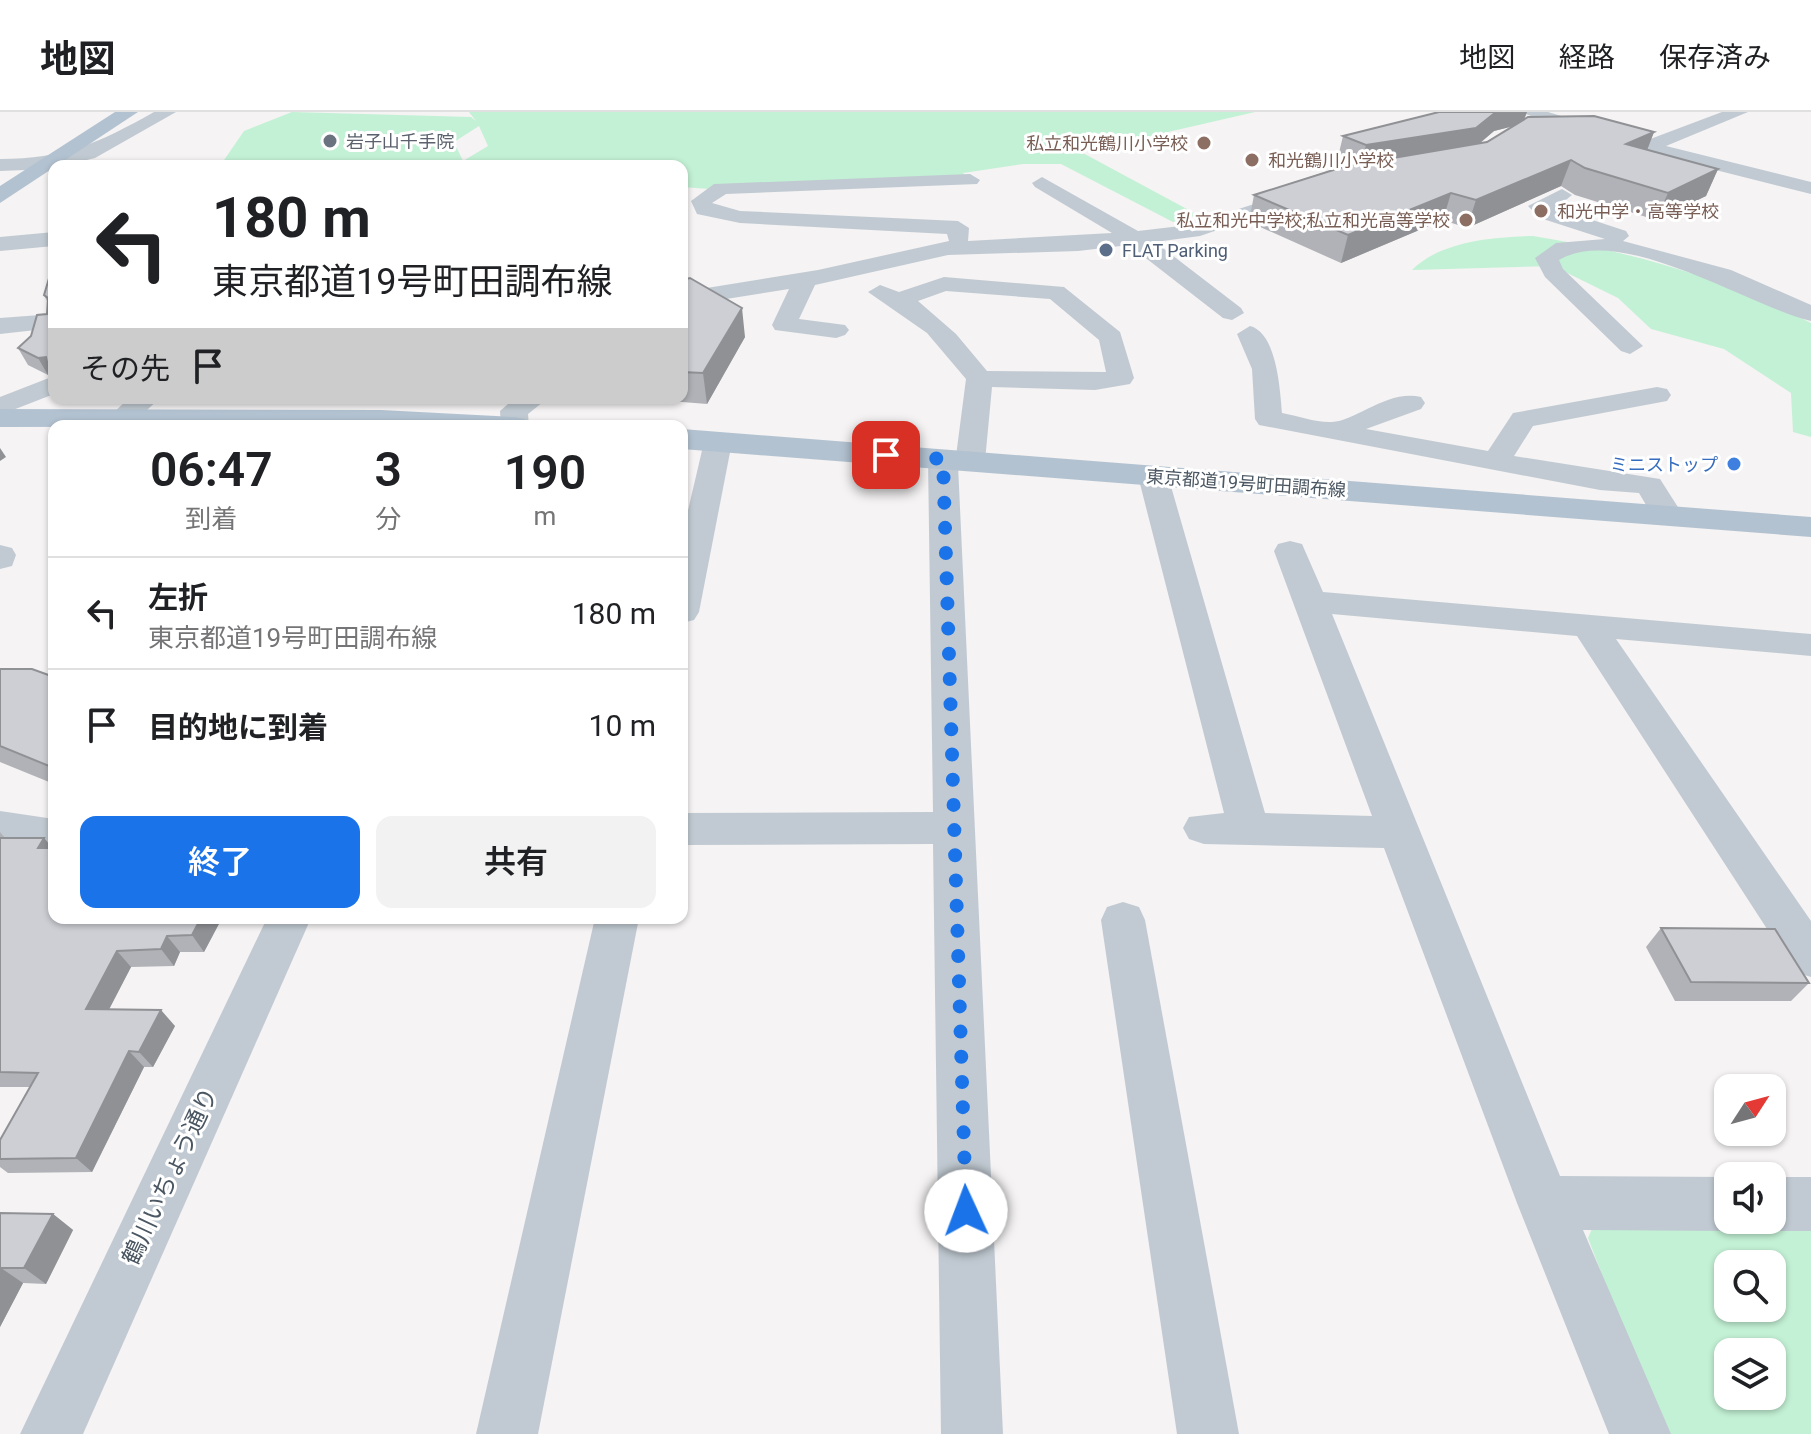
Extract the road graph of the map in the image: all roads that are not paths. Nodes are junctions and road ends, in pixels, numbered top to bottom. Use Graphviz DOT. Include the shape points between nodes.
graph roads {
  1 [pos="128,112"];
  2 [pos="167,112"];
  3 [pos="1530,112"];
  4 [pos="1739,112"];
  5 [pos="1517,133"];
  6 [pos="1592,133"];
  7 [pos="1648,146"];
  8 [pos="56,160"];
  9 [pos="74,160"];
  10 [pos="0,165"];
  11 [pos="47,166"];
  12 [pos="970,180"];
  13 [pos="1042,183"];
  14 [pos="1322,188"];
  15 [pos="1811,188"];
  16 [pos="1562,195"];
  17 [pos="0,196"];
  18 [pos="1139,239"];
  19 [pos="48,240"];
  20 [pos="0,244"];
  21 [pos="958,247"];
  22 [pos="831,274"];
  23 [pos="805,280"];
  24 [pos="1746,283"];
  25 [pos="688,298"];
  26 [pos="901,299"];
  27 [pos="1811,314"];
  28 [pos="48,322"];
  29 [pos="0,326"];
  30 [pos="836,330"];
  31 [pos="1630,346"];
  32 [pos="979,379"];
  33 [pos="48,387"];
  34 [pos="1657,395"];
  35 [pos="1411,403"];
  36 [pos="525,404"];
  37 [pos="0,407"];
  38 [pos="134,408"];
  39 [pos="0,418"];
  40 [pos="429,420"];
  41 [pos="514,420"];
  42 [pos="1339,431"];
  43 [pos="688,440"];
  44 [pos="718,442"];
  45 [pos="956,460"];
  46 [pos="1496,461"];
  47 [pos="1153,476"];
  48 [pos="1667,515"];
  49 [pos="1811,527"];
  50 [pos="1290,551"];
  51 [pos="688,584"];
  52 [pos="1308,601"];
  53 [pos="1588,625"];
  54 [pos="1811,645"];
  55 [pos="0,827"];
  56 [pos="954,828"];
  57 [pos="1204,828"];
  58 [pos="688,829"];
  59 [pos="1249,829"];
  60 [pos="1398,832"];
  61 [pos="48,834"];
  62 [pos="1123,920"];
  63 [pos="286,924"];
  64 [pos="616,924"];
  65 [pos="1811,958"];
  66 [pos="1544,1203"];
  67 [pos="1714,1204"];
  68 [pos="1786,1204"];
  69 [pos="1811,1204"];
  70 [pos="51,1434"];
  71 [pos="507,1434"];
  72 [pos="972,1434"];
  73 [pos="1208,1434"];
  74 [pos="1640,1434"];
  1 -- 8 [label="main road"];
  2 -- 9 [label="street"];
  3 -- 6 [label="street"];
  4 -- 7 [label="street"];
  5 -- 6 [label="street"];
  6 -- 7 [label="street"];
  7 -- 15 [label="street"];
  10 -- 11 [label="street"];
  11 -- 17 [label="main road"];
  12 -- 21 [label="street" via="721,188 701,201 704,210 740,217 958,228"];
  13 -- 18 [label="street"];
  14 -- 18 [label="street" via="1192,231"];
  16 -- 24 [label="street" via="1539,206"];
  18 -- 21 [label="street"];
  18 -- 42 [label="street" via="1196,281 1241,324 1265,369 1269,419"];
  19 -- 20 [label="street"];
  21 -- 22 [label="street"];
  22 -- 23 [label="street"];
  22 -- 26 [label="street"];
  23 -- 25 [label="street"];
  23 -- 30 [label="street" via="784,325"];
  24 -- 27 [label="street"];
  24 -- 31 [label="street" via="1640,251 1585,245 1552,252 1546,258 1553,272"];
  26 -- 32 [label="street" via="947,336"];
  26 -- 32 [label="street" via="944,284 1056,292 1111,337 1121,378"];
  28 -- 29 [label="street"];
  32 -- 45 [label="street"];
  33 -- 37 [label="street"];
  34 -- 46 [label="street" via="1523,419"];
  35 -- 42 [label="street"];
  36 -- 41 [label="street" via="514,411"];
  38 -- 39 [label="main road"];
  38 -- 40 [label="main road"];
  42 -- 46 [label="street"];
  43 -- 44 [label="main road, 東京都道19号町田調布線"];
  44 -- 45 [label="main road, 東京都道19号町田調布線"];
  44 -- 51 [label="street"];
  45 -- 47 [label="main road, 東京都道19号町田調布線"];
  45 -- 56 [label="street"];
  46 -- 48 [label="street" via="1649,485"];
  47 -- 48 [label="main road, 東京都道19号町田調布線"];
  47 -- 59 [label="street"];
  48 -- 49 [label="main road, 東京都道19号町田調布線"];
  50 -- 52 [label="street"];
  52 -- 53 [label="street"];
  52 -- 60 [label="street"];
  53 -- 54 [label="street"];
  53 -- 65 [label="street"];
  55 -- 61 [label="street"];
  56 -- 58 [label="street"];
  56 -- 72 [label="street"];
  57 -- 59 [label="street"];
  59 -- 60 [label="street"];
  60 -- 66 [label="street"];
  62 -- 73 [label="street"];
  63 -- 70 [label="street, 鶴川いちょう通り"];
  64 -- 71 [label="street"];
  66 -- 67 [label="street"];
  66 -- 74 [label="street"];
  68 -- 69 [label="street"];
}
